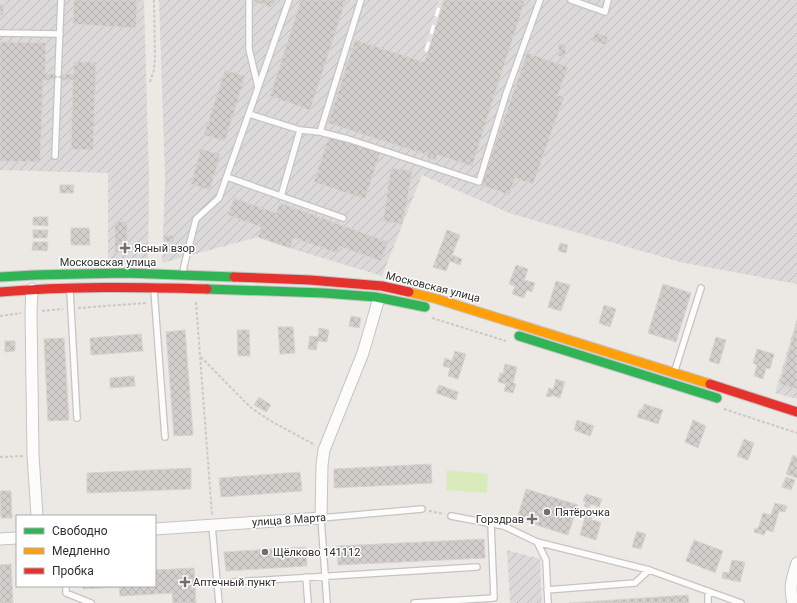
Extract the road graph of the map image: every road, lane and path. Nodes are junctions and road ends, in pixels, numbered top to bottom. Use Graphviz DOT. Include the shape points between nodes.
graph roads {
  1 [pos="61,0"];
  2 [pos="154,0"];
  3 [pos="249,0"];
  4 [pos="289,0"];
  5 [pos="361,0"];
  6 [pos="540,0"];
  7 [pos="571,0"];
  8 [pos="608,0"];
  9 [pos="0,33"];
  10 [pos="60,34"];
  11 [pos="150,82"];
  12 [pos="258,88"];
  13 [pos="249,114"];
  14 [pos="300,130"];
  15 [pos="320,132"];
  16 [pos="55,156"];
  17 [pos="227,177"];
  18 [pos="281,196"];
  19 [pos="343,218"];
  20 [pos="183,275"];
  21 [pos="0,277"];
  22 [pos="70,288"];
  23 [pos="154,288"];
  24 [pos="701,288"];
  25 [pos="32,289"];
  26 [pos="0,292"];
  27 [pos="379,298"];
  28 [pos="196,301"];
  29 [pos="155,303"];
  30 [pos="71,309"];
  31 [pos="435,310"];
  32 [pos="31,312"];
  33 [pos="0,316"];
  34 [pos="426,316"];
  35 [pos="509,337"];
  36 [pos="200,356"];
  37 [pos="675,372"];
  38 [pos="726,405"];
  39 [pos="797,412"];
  40 [pos="77,418"];
  41 [pos="797,433"];
  42 [pos="165,437"];
  43 [pos="324,450"];
  44 [pos="33,455"];
  45 [pos="0,457"];
  46 [pos="422,509"];
  47 [pos="37,515"];
  48 [pos="451,516"];
  49 [pos="321,518"];
  50 [pos="490,524"];
  51 [pos="212,526"];
  52 [pos="156,529"];
  53 [pos="16,538"];
  54 [pos="0,539"];
  55 [pos="537,542"];
  56 [pos="797,562"];
  57 [pos="477,567"];
  58 [pos="649,570"];
  59 [pos="325,576"];
  60 [pos="306,577"];
  61 [pos="217,583"];
  62 [pos="66,587"];
  63 [pos="547,590"];
  64 [pos="708,591"];
  65 [pos="495,600"];
  66 [pos="85,602"];
  67 [pos="91,603"];
  68 [pos="219,603"];
  69 [pos="308,603"];
  70 [pos="327,603"];
  71 [pos="414,603"];
  72 [pos="548,603"];
  73 [pos="708,603"];
  74 [pos="741,603"];
  75 [pos="793,603"];
  1 -- 10 [label="lane"];
  2 -- 11 [label="path" via="155,57"];
  3 -- 12 [label="lane" via="249,48"];
  4 -- 12 [label="lane"];
  5 -- 15 [label="lane"];
  6 -- 15 [label="lane" via="506,94 479,182"];
  7 -- 8 [label="lane" via="605,12"];
  9 -- 10 [label="lane"];
  10 -- 16 [label="lane"];
  12 -- 13 [label="lane"];
  13 -- 14 [label="lane"];
  13 -- 17 [label="lane"];
  14 -- 15 [label="lane"];
  14 -- 18 [label="lane"];
  17 -- 18 [label="lane"];
  17 -- 20 [label="lane" via="219,198 196,218"];
  18 -- 19 [label="lane"];
  20 -- 21 [label="main road, Московская улица" via="101,272"];
  20 -- 37 [label="main road, Московская улица" via="310,280 398,289"];
  22 -- 23 [label="main road, Московская улица"];
  22 -- 25 [label="main road, Московская улица"];
  22 -- 30 [label="lane"];
  23 -- 27 [label="main road, Московская улица" via="324,293"];
  23 -- 29 [label="lane"];
  24 -- 37 [label="lane"];
  25 -- 26 [label="main road, Московская улица"];
  25 -- 32 [label="street"];
  27 -- 31 [label="main road, Московская улица"];
  27 -- 43 [label="street" via="363,353"];
  28 -- 36 [label="path"];
  29 -- 30 [label="path"];
  29 -- 42 [label="lane"];
  30 -- 32 [label="path"];
  30 -- 40 [label="lane"];
  32 -- 33 [label="path"];
  32 -- 44 [label="street"];
  34 -- 35 [label="path"];
  35 -- 38 [label="main road"];
  36 -- 43 [label="path" via="250,407"];
  36 -- 51 [label="path"];
  37 -- 39 [label="main road, Московская улица"];
  38 -- 41 [label="path"];
  43 -- 49 [label="street"];
  44 -- 45 [label="path"];
  44 -- 47 [label="street"];
  46 -- 48 [label="path"];
  46 -- 49 [label="lane, улица 8 Марта"];
  48 -- 50 [label="lane"];
  49 -- 51 [label="street, улица 8 Марта"];
  49 -- 59 [label="lane"];
  50 -- 55 [label="lane" via="504,526"];
  50 -- 65 [label="lane"];
  51 -- 52 [label="street, улица 8 Марта"];
  51 -- 61 [label="lane"];
  53 -- 54 [label="street"];
  55 -- 58 [label="lane"];
  55 -- 63 [label="lane" via="546,560"];
  56 -- 75 [label="street" via="790,589"];
  57 -- 59 [label="lane"];
  58 -- 63 [label="lane" via="635,583"];
  58 -- 64 [label="lane"];
  59 -- 60 [label="lane"];
  59 -- 70 [label="lane"];
  60 -- 61 [label="lane"];
  60 -- 69 [label="lane"];
  61 -- 68 [label="lane"];
  62 -- 66 [label="lane" via="66,593"];
  63 -- 72 [label="lane"];
  64 -- 73 [label="lane"];
  64 -- 74 [label="lane"];
  65 -- 71 [label="lane"];
  66 -- 67 [label="lane"];
}
